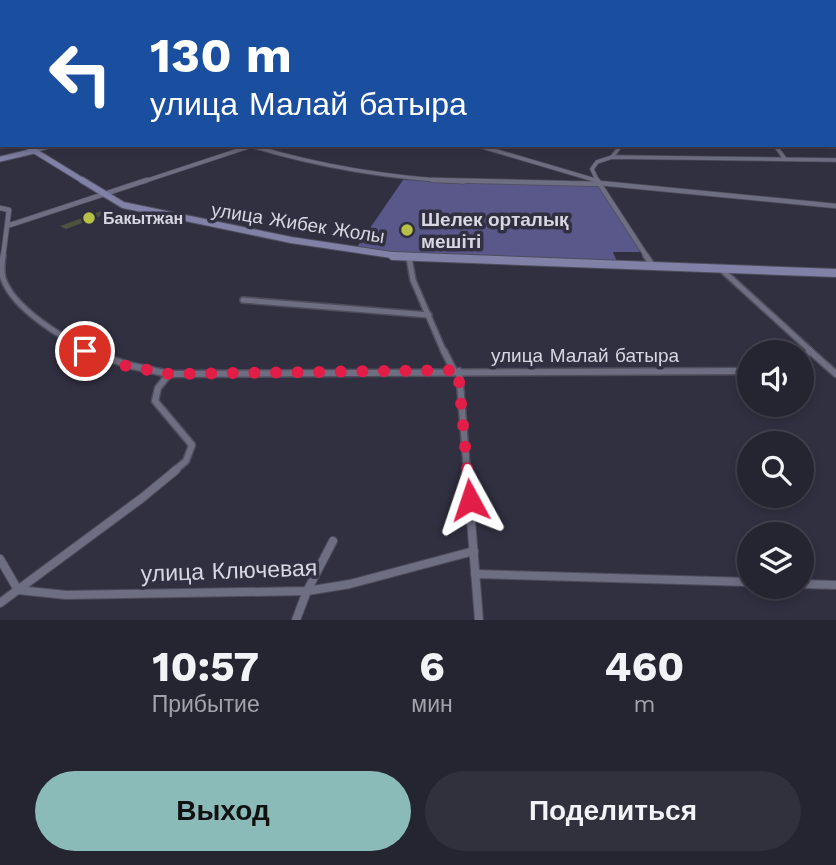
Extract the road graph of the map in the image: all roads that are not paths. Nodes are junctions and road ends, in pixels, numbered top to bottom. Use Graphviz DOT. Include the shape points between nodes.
graph roads {
  1 [pos="28,147"];
  2 [pos="47,147"];
  3 [pos="249,147"];
  4 [pos="255,147"];
  5 [pos="482,147"];
  6 [pos="617,147"];
  7 [pos="776,147"];
  8 [pos="34,151"];
  9 [pos="612,157"];
  10 [pos="0,159"];
  11 [pos="785,159"];
  12 [pos="836,160"];
  13 [pos="599,183"];
  14 [pos="103,195"];
  15 [pos="836,206"];
  16 [pos="0,208"];
  17 [pos="10,225"];
  18 [pos="409,258"];
  19 [pos="653,266"];
  20 [pos="719,267"];
  21 [pos="836,273"];
  22 [pos="243,300"];
  23 [pos="429,315"];
  24 [pos="798,340"];
  25 [pos="814,355"];
  26 [pos="836,365"];
  27 [pos="827,366"];
  28 [pos="456,371"];
  29 [pos="737,371"];
  30 [pos="169,374"];
  31 [pos="836,374"];
  32 [pos="333,541"];
  33 [pos="474,551"];
  34 [pos="0,559"];
  35 [pos="475,575"];
  36 [pos="737,582"];
  37 [pos="814,584"];
  38 [pos="836,585"];
  39 [pos="18,590"];
  40 [pos="307,590"];
  41 [pos="0,603"];
  42 [pos="296,620"];
  43 [pos="479,620"];
  1 -- 8 [label="main road, улица Жибек Жолы"];
  2 -- 8 [label="street"];
  3 -- 14 [label="street"];
  4 -- 13 [label="street" via="314,165 379,177"];
  5 -- 13 [label="street"];
  6 -- 9 [label="street"];
  7 -- 11 [label="street"];
  8 -- 10 [label="main road"];
  8 -- 14 [label="main road, улица Жибек Жолы"];
  9 -- 11 [label="street"];
  9 -- 13 [label="street" via="594,165"];
  11 -- 12 [label="street"];
  13 -- 15 [label="street"];
  13 -- 19 [label="street"];
  14 -- 17 [label="street"];
  14 -- 18 [label="main road, улица Жибек Жолы" via="136,210"];
  16 -- 17 [label="street" via="9,210"];
  17 -- 30 [label="street, улица Малай батыра" via="2,253 2,277 46,327 85,351 126,366"];
  18 -- 19 [label="main road, улица Жибек Жолы"];
  18 -- 23 [label="street" via="411,276"];
  19 -- 20 [label="main road, улица Жибек Жолы"];
  20 -- 21 [label="main road, улица Жибек Жолы"];
  20 -- 24 [label="street"];
  22 -- 23 [label="street"];
  23 -- 28 [label="street" via="440,346"];
  25 -- 27 [label="street"];
  26 -- 27 [label="street"];
  27 -- 31 [label="street"];
  28 -- 29 [label="street, улица Малай батыра"];
  28 -- 30 [label="street, улица Малай батыра"];
  28 -- 33 [label="street"];
  30 -- 39 [label="street" via="155,401 192,445 186,461"];
  32 -- 40 [label="street"];
  33 -- 35 [label="street"];
  33 -- 40 [label="street, улица Ключевая" via="362,581"];
  34 -- 39 [label="street"];
  35 -- 36 [label="street"];
  35 -- 43 [label="street"];
  37 -- 38 [label="street"];
  39 -- 40 [label="street, улица Ключевая" via="66,595"];
  39 -- 41 [label="street"];
  40 -- 42 [label="street"];
}
